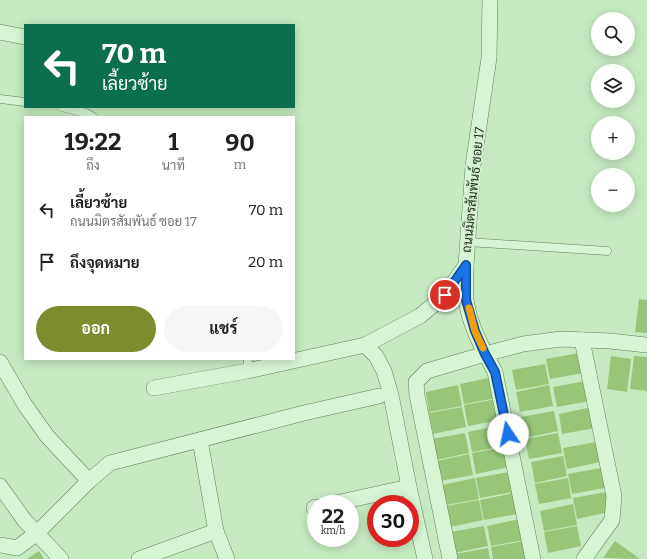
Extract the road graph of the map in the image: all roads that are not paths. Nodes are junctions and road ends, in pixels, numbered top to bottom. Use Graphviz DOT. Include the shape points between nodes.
graph roads {
  1 [pos="490,0"];
  2 [pos="0,32"];
  3 [pos="24,38"];
  4 [pos="0,99"];
  5 [pos="24,102"];
  6 [pos="65,108"];
  7 [pos="88,116"];
  8 [pos="468,242"];
  9 [pos="607,251"];
  10 [pos="466,265"];
  11 [pos="582,340"];
  12 [pos="365,345"];
  13 [pos="647,345"];
  14 [pos="485,354"];
  15 [pos="295,357"];
  16 [pos="277,360"];
  17 [pos="0,362"];
  18 [pos="248,365"];
  19 [pos="154,388"];
  20 [pos="379,396"];
  21 [pos="200,440"];
  22 [pos="89,481"];
  23 [pos="0,486"];
  24 [pos="409,487"];
  25 [pos="359,498"];
  26 [pos="216,531"];
  27 [pos="37,533"];
  28 [pos="0,546"];
  29 [pos="61,559"];
  30 [pos="139,559"];
  31 [pos="227,559"];
  32 [pos="425,559"];
  33 [pos="450,559"];
  34 [pos="533,559"];
  35 [pos="584,559"];
  1 -- 8 [label="street, ถนนมิตรสัมพันธ์ ซอย 17" via="489,58 473,166"];
  2 -- 3 [label="street"];
  4 -- 5 [label="lane"];
  6 -- 7 [label="lane"];
  8 -- 9 [label="lane"];
  8 -- 10 [label="street, ถนนมิตรสัมพันธ์ ซอย 17"];
  10 -- 12 [label="street, ถนนมิตรสัมพันธ์ ซอย 17" via="445,295 420,316"];
  10 -- 14 [label="street" via="466,300"];
  11 -- 13 [label="street"];
  11 -- 14 [label="street" via="561,339 524,344"];
  11 -- 35 [label="street" via="614,496 612,520"];
  12 -- 15 [label="street, ถนนมิตรสัมพันธ์ ซอย 17"];
  12 -- 24 [label="street" via="376,356 384,371"];
  14 -- 33 [label="street" via="426,371 416,382"];
  14 -- 34 [label="street" via="495,372"];
  16 -- 18 [label="street, ถนนมิตรสัมพันธ์ ซอย 17"];
  17 -- 22 [label="street" via="47,436"];
  18 -- 19 [label="street, ถนนมิตรสัมพันธ์ ซอย 17"];
  20 -- 21 [label="street"];
  21 -- 22 [label="street" via="110,463"];
  21 -- 26 [label="street"];
  22 -- 27 [label="street"];
  23 -- 27 [label="street" via="25,521"];
  24 -- 25 [label="street"];
  24 -- 32 [label="street"];
  26 -- 30 [label="street"];
  26 -- 31 [label="street"];
  27 -- 28 [label="street" via="17,548"];
  27 -- 29 [label="street"];
}
